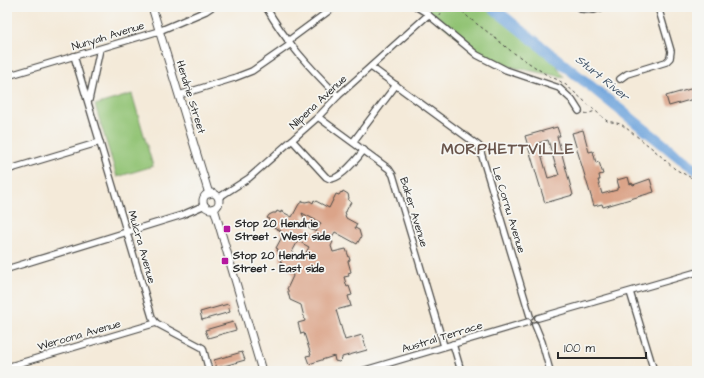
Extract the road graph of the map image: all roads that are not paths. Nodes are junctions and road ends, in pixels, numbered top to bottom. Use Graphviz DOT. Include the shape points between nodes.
graph roads {
  1 [pos="152,7"];
  2 [pos="212,7"];
  3 [pos="266,7"];
  4 [pos="334,7"];
  5 [pos="417,7"];
  6 [pos="604,7"];
  7 [pos="658,7"];
  8 [pos="580,9"];
  9 [pos="428,15"];
  10 [pos="159,31"];
  11 [pos="290,43"];
  12 [pos="100,49"];
  13 [pos="74,56"];
  14 [pos="372,67"];
  15 [pos="7,76"];
  16 [pos="620,79"];
  17 [pos="396,85"];
  18 [pos="179,95"];
  19 [pos="338,96"];
  20 [pos="88,102"];
  21 [pos="580,111"];
  22 [pos="318,116"];
  23 [pos="292,140"];
  24 [pos="100,142"];
  25 [pos="353,142"];
  26 [pos="364,150"];
  27 [pos="7,170"];
  28 [pos="209,194"];
  29 [pos="218,198"];
  30 [pos="205,205"];
  31 [pos="214,208"];
  32 [pos="127,232"];
  33 [pos="7,269"];
  34 [pos="697,272"];
  35 [pos="630,292"];
  36 [pos="530,316"];
  37 [pos="538,318"];
  38 [pos="528,322"];
  39 [pos="156,323"];
  40 [pos="535,325"];
  41 [pos="453,344"];
  42 [pos="444,346"];
  43 [pos="7,367"];
  44 [pos="209,371"];
  45 [pos="262,371"];
  46 [pos="362,371"];
  47 [pos="461,371"];
  48 [pos="550,371"];
  49 [pos="654,371"];
  1 -- 10 [label="street, Hendrie Street"];
  2 -- 10 [label="street, Nunyah Avenue"];
  3 -- 11 [label="street"];
  4 -- 11 [label="street"];
  5 -- 9 [label="street"];
  6 -- 8 [label="street" via="594,10"];
  7 -- 16 [label="street" via="671,51 670,58 666,62 627,74"];
  9 -- 14 [label="street, Nilpena Avenue"];
  9 -- 21 [label="street" via="477,55 506,70 558,88"];
  10 -- 12 [label="street, Nunyah Avenue"];
  10 -- 18 [label="street, Hendrie Street"];
  11 -- 18 [label="street" via="257,69"];
  11 -- 19 [label="street"];
  12 -- 13 [label="street, Nunyah Avenue"];
  12 -- 20 [label="street, Mulcra Avenue"];
  13 -- 15 [label="street, Nunyah Avenue"];
  13 -- 20 [label="street, Mulcra Avenue"];
  14 -- 17 [label="street, Le Cornu Avenue"];
  14 -- 19 [label="street, Nilpena Avenue"];
  17 -- 25 [label="street"];
  17 -- 36 [label="street, Le Cornu Avenue" via="479,146"];
  18 -- 28 [label="street, Hendrie Street"];
  19 -- 22 [label="street, Nilpena Avenue"];
  20 -- 24 [label="street, Mulcra Avenue"];
  22 -- 23 [label="street, Nilpena Avenue"];
  22 -- 25 [label="street, Baker Avenue"];
  23 -- 26 [label="street" via="330,179 337,177"];
  23 -- 29 [label="street, Nilpena Avenue" via="249,178"];
  24 -- 27 [label="street"];
  24 -- 32 [label="street, Mulcra Avenue"];
  25 -- 26 [label="street, Baker Avenue"];
  26 -- 42 [label="street, Baker Avenue" via="393,175"];
  28 -- 29 [label="street" via="214,194"];
  28 -- 30 [label="street" via="205,198"];
  29 -- 31 [label="street" via="219,202"];
  30 -- 31 [label="street"];
  30 -- 32 [label="street"];
  31 -- 45 [label="street"];
  32 -- 33 [label="street"];
  32 -- 39 [label="street, Mulcra Avenue"];
  34 -- 35 [label="street"];
  35 -- 37 [label="street"];
  35 -- 49 [label="street"];
  36 -- 37 [label="street" via="535,315"];
  36 -- 38 [label="street"];
  37 -- 40 [label="street"];
  38 -- 40 [label="street"];
  38 -- 41 [label="street, Austral Terrace"];
  39 -- 43 [label="street, Weroona Avenue"];
  39 -- 44 [label="street" via="203,348"];
  40 -- 48 [label="street"];
  41 -- 42 [label="street, Austral Terrace"];
  41 -- 47 [label="street"];
  42 -- 46 [label="street, Austral Terrace"];
}
